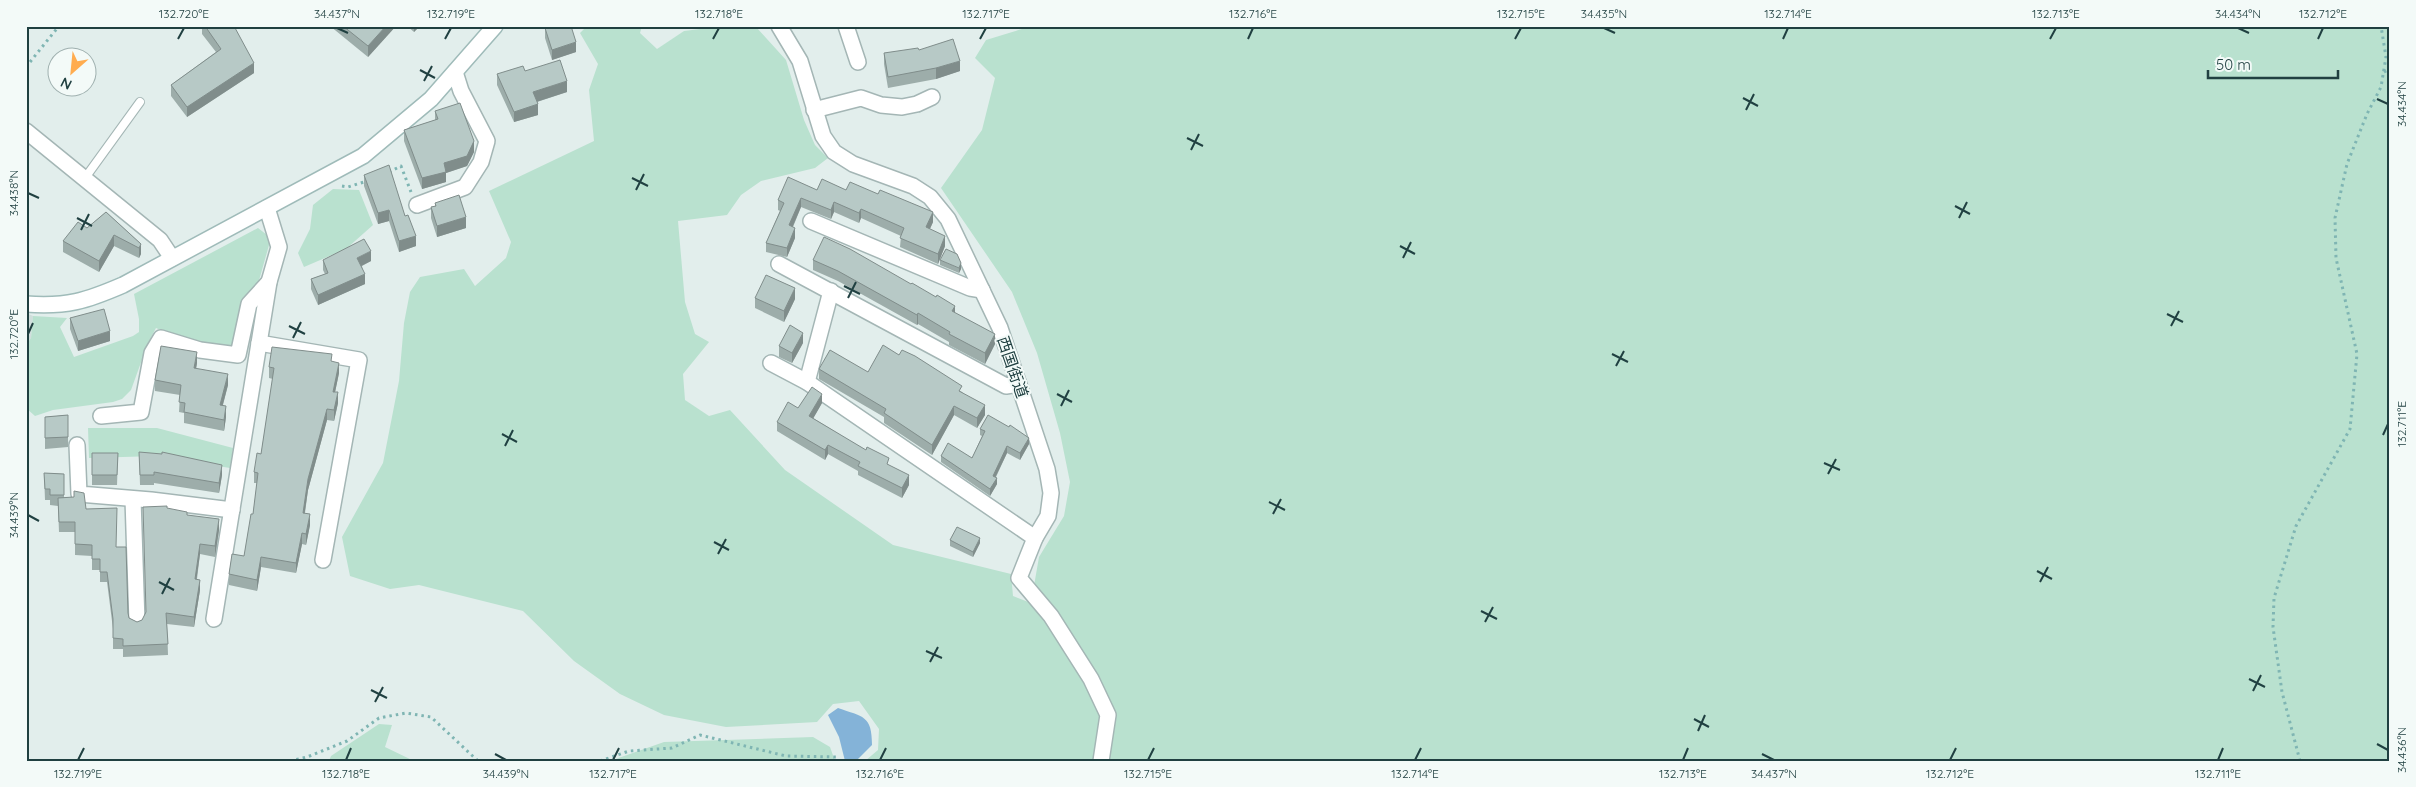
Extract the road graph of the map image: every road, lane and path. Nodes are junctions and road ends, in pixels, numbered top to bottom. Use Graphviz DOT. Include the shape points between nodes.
graph roads {
  1 [pos="59,26"];
  2 [pos="495,26"];
  3 [pos="779,26"];
  4 [pos="846,26"];
  5 [pos="2381,26"];
  6 [pos="858,62"];
  7 [pos="26,67"];
  8 [pos="2390,70"];
  9 [pos="455,72"];
  10 [pos="2384,72"];
  11 [pos="932,97"];
  12 [pos="140,102"];
  13 [pos="814,110"];
  14 [pos="26,131"];
  15 [pos="386,173"];
  16 [pos="84,178"];
  17 [pos="370,180"];
  18 [pos="334,185"];
  19 [pos="417,205"];
  20 [pos="267,208"];
  21 [pos="811,221"];
  22 [pos="172,258"];
  23 [pos="779,264"];
  24 [pos="269,282"];
  25 [pos="982,290"];
  26 [pos="831,291"];
  27 [pos="26,304"];
  28 [pos="260,343"];
  29 [pos="771,362"];
  30 [pos="807,382"];
  31 [pos="1019,384"];
  32 [pos="101,416"];
  33 [pos="77,445"];
  34 [pos="134,499"];
  35 [pos="232,510"];
  36 [pos="1034,538"];
  37 [pos="323,560"];
  38 [pos="214,619"];
  39 [pos="137,623"];
  40 [pos="839,758"];
  41 [pos="290,761"];
  42 [pos="478,761"];
  43 [pos="600,761"];
  44 [pos="1101,761"];
  45 [pos="2300,761"];
  1 -- 7 [label="path"];
  2 -- 9 [label="street"];
  3 -- 13 [label="street, 西国街道" via="800,61"];
  4 -- 6 [label="street"];
  5 -- 10 [label="path" via="2386,57"];
  8 -- 10 [label="path"];
  9 -- 19 [label="street" via="487,141 481,162 465,187"];
  9 -- 20 [label="street" via="419,110 364,156"];
  10 -- 45 [label="path" via="2381,87 2348,164 2335,218 2336,258 2357,354 2350,430 2296,526 2274,598 2282,692"];
  11 -- 13 [label="street" via="902,107 881,105 861,98"];
  12 -- 16 [label="lane"];
  13 -- 25 [label="street, 西国街道" via="823,136 834,152 853,164 912,186 930,197 948,219"];
  14 -- 16 [label="street"];
  15 -- 19 [label="path" via="401,166"];
  16 -- 22 [label="street" via="160,240"];
  17 -- 18 [label="path" via="348,187"];
  20 -- 22 [label="street"];
  20 -- 24 [label="street" via="279,246"];
  21 -- 25 [label="street" via="970,288"];
  22 -- 27 [label="street" via="92,299 76,303"];
  23 -- 26 [label="street"];
  24 -- 28 [label="street"];
  24 -- 32 [label="street" via="249,304 238,355 200,350 161,338 152,353 141,412"];
  25 -- 31 [label="street, 西国街道" via="1000,328"];
  26 -- 30 [label="street"];
  26 -- 31 [label="street" via="1006,386"];
  28 -- 35 [label="street"];
  28 -- 37 [label="street" via="359,360"];
  29 -- 30 [label="street"];
  30 -- 36 [label="street"];
  31 -- 36 [label="street, 西国街道" via="1047,469 1051,493 1048,516"];
  33 -- 34 [label="street" via="79,494"];
  34 -- 35 [label="street"];
  34 -- 39 [label="street"];
  35 -- 38 [label="street"];
  36 -- 44 [label="street, 西国街道" via="1019,578 1051,616 1091,679 1105,708 1108,715"];
  40 -- 43 [label="path" via="786,756 700,735 672,748 629,751"];
  41 -- 42 [label="path" via="347,741 379,718 406,712 431,717"];
}
